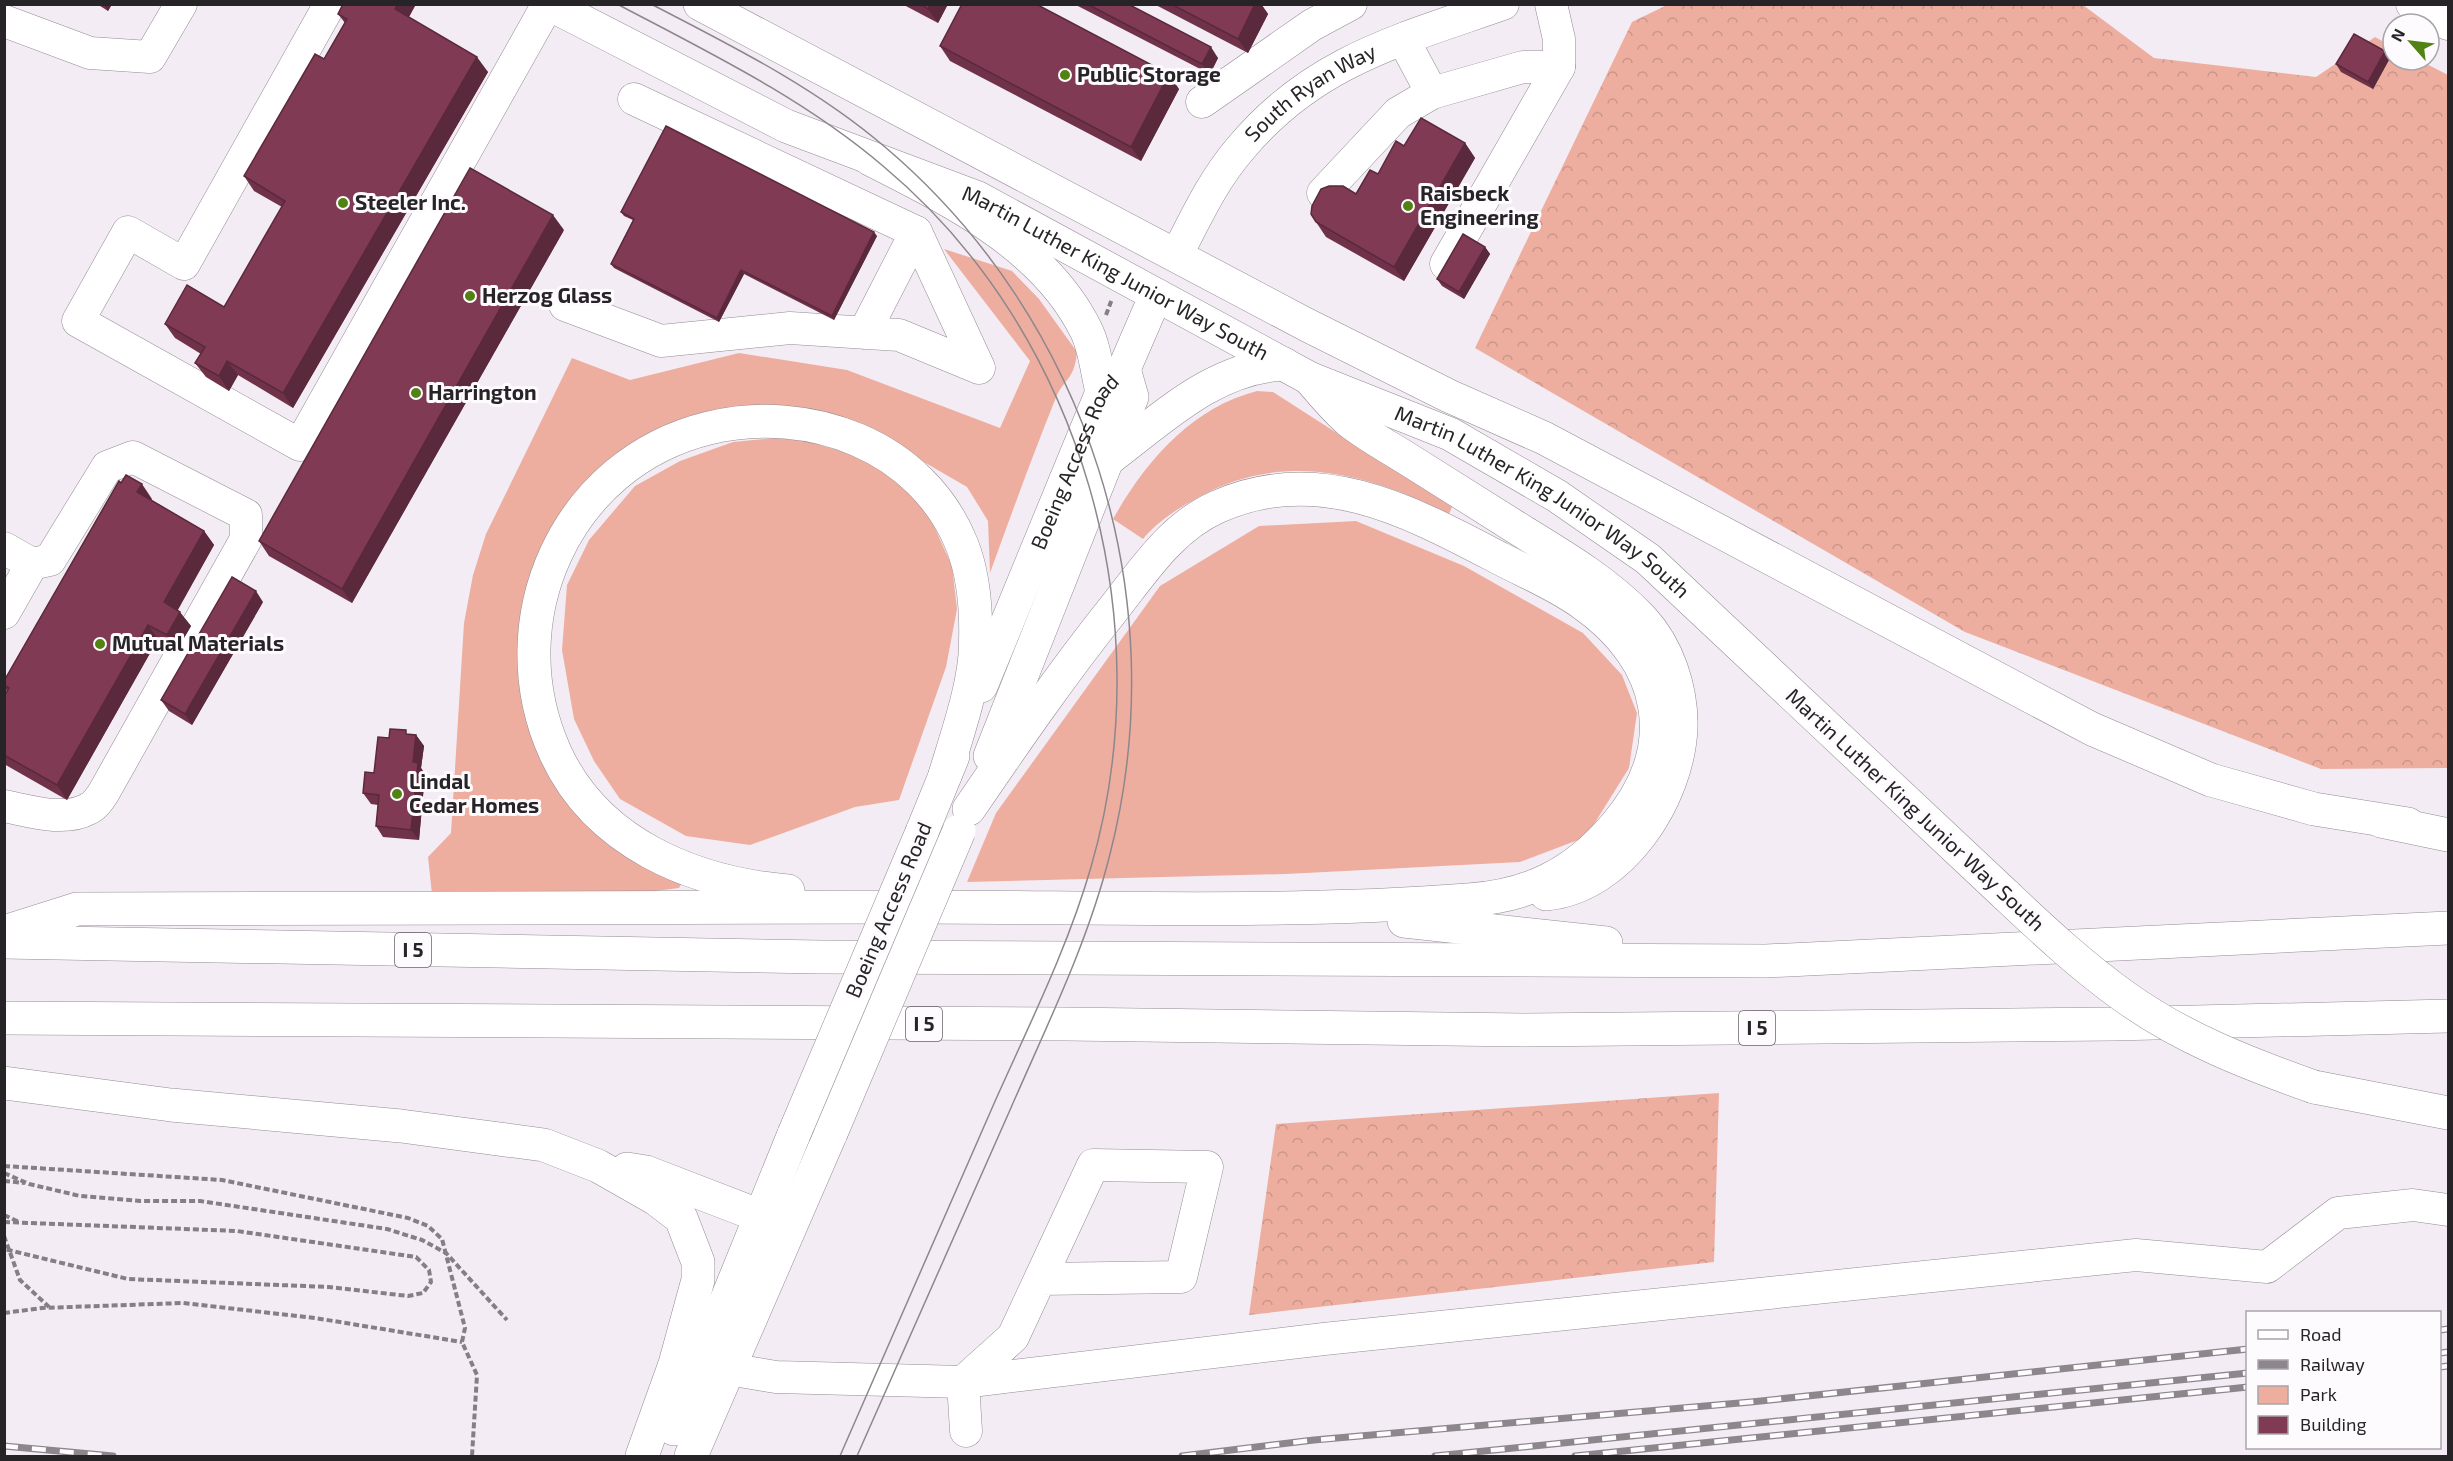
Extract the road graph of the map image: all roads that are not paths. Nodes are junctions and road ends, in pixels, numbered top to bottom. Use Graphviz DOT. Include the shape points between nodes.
graph roads {
  1 [pos="181,4"];
  2 [pos="330,4"];
  3 [pos="548,4"];
  4 [pos="700,4"];
  5 [pos="1351,4"];
  6 [pos="1503,4"];
  7 [pos="1551,4"];
  8 [pos="2412,4"];
  9 [pos="4,21"];
  10 [pos="2448,24"];
  11 [pos="1403,39"];
  12 [pos="1559,67"];
  13 [pos="1432,93"];
  14 [pos="634,99"];
  15 [pos="1202,102"];
  16 [pos="870,159"];
  17 [pos="1323,193"];
  18 [pos="916,232"];
  19 [pos="1177,254"];
  20 [pos="1446,264"];
  21 [pos="1156,295"];
  22 [pos="565,305"];
  23 [pos="864,333"];
  24 [pos="1296,371"];
  25 [pos="1113,381"];
  26 [pos="1107,460"];
  27 [pos="4,548"];
  28 [pos="32,564"];
  29 [pos="4,613"];
  30 [pos="945,775"];
  31 [pos="4,806"];
  32 [pos="964,820"];
  33 [pos="2381,820"];
  34 [pos="2448,829"];
  35 [pos="2448,835"];
  36 [pos="1504,897"];
  37 [pos="998,907"];
  38 [pos="2448,907"];
  39 [pos="1271,909"];
  40 [pos="2448,928"];
  41 [pos="4,932"];
  42 [pos="4,942"];
  43 [pos="2001,950"];
  44 [pos="1766,961"];
  45 [pos="2448,1016"];
  46 [pos="4,1018"];
  47 [pos="4,1083"];
  48 [pos="2448,1113"];
  49 [pos="598,1166"];
  50 [pos="801,1198"];
  51 [pos="2448,1210"];
  52 [pos="760,1216"];
  53 [pos="1040,1279"];
  54 [pos="728,1369"];
  55 [pos="963,1382"];
  56 [pos="966,1431"];
  57 [pos="670,1445"];
  1 -- 9 [label="street" via="150,57 90,53"];
  2 -- 3 [label="street" via="184,264 128,232 78,321 300,446"];
  3 -- 16 [label="main road, Martin Luther King Junior Way South" via="786,126"];
  4 -- 19 [label="main road, Martin Luther King Junior Way South"];
  5 -- 15 [label="street" via="1312,25"];
  6 -- 11 [label="street, South Ryan Way"];
  7 -- 12 [label="street" via="1559,39"];
  8 -- 10 [label="street"];
  11 -- 13 [label="street"];
  11 -- 19 [label="street, South Ryan Way" via="1361,54 1326,74 1266,122 1240,148 1214,185"];
  12 -- 13 [label="street" via="1523,67"];
  12 -- 20 [label="street"];
  13 -- 17 [label="street" via="1398,113"];
  14 -- 18 [label="street"];
  16 -- 21 [label="main road, Martin Luther King Junior Way South" via="978,198"];
  16 -- 25 [label="main road" via="965,208 1015,246 1074,307"];
  18 -- 23 [label="street"];
  18 -- 23 [label="street" via="979,368 899,335"];
  19 -- 21 [label="main road, Boeing Access Road"];
  19 -- 33 [label="main road, Martin Luther King Junior Way South" via="1307,325 1544,438 2092,729 2211,780 2314,809"];
  21 -- 24 [label="main road, Martin Luther King Junior Way South"];
  21 -- 25 [label="main road, Boeing Access Road"];
  22 -- 23 [label="street" via="661,340 790,328"];
  24 -- 26 [label="main road" via="1251,368 1198,391"];
  24 -- 36 [label="main road" via="1351,423 1605,586 1641,619 1670,662 1681,727 1676,760 1664,794 1648,822 1601,876 1561,892"];
  24 -- 48 [label="main road, Martin Luther King Junior Way South, bridge" via="1450,434 1557,496 1648,560 2072,956 2127,999 2187,1035 2246,1063 2314,1088"];
  25 -- 26 [label="main road, Boeing Access Road" via="1132,398"];
  25 -- 30 [label="main road, Boeing Access Road"];
  26 -- 32 [label="main road, Boeing Access Road"];
  27 -- 28 [label="street"];
  28 -- 29 [label="street"];
  28 -- 31 [label="street" via="50,560 107,466 133,458 246,515 246,539 95,804 87,810 58,815"];
  30 -- 37 [label="main road" via="974,658 969,567 961,543 930,491 915,474 888,456 838,432 808,424 767,422 706,429 630,465 604,487 560,544 539,600 532,663 536,701 563,771 607,823 639,848 670,864 752,886"];
  30 -- 52 [label="main road, Boeing Access Road, bridge"];
  32 -- 36 [label="main road" via="1067,667 1176,534 1216,507 1245,497 1288,489 1333,490 1398,509 1567,593 1623,638 1650,682 1658,711 1656,749 1632,805 1588,855 1544,883"];
  32 -- 50 [label="main road, Boeing Access Road, bridge"];
  33 -- 34 [label="main road, Martin Luther King Junior Way South"];
  33 -- 35 [label="main road"];
  36 -- 39 [label="main road"];
  37 -- 39 [label="main road"];
  37 -- 41 [label="main road" via="77,909"];
  38 -- 43 [label="main road"];
  39 -- 44 [label="main road" via="1454,925"];
  40 -- 43 [label="main road, I 5"];
  42 -- 44 [label="main road, I 5" via="879,958"];
  43 -- 44 [label="main road, I 5"];
  45 -- 46 [label="main road, I 5" via="1524,1030"];
  47 -- 49 [label="main road" via="171,1105 504,1138 544,1144"];
  49 -- 52 [label="main road" via="646,1172"];
  49 -- 57 [label="main road" via="681,1218 698,1262 698,1280 675,1364"];
  50 -- 52 [label="main road"];
  50 -- 54 [label="main road, Boeing Access Road"];
  51 -- 55 [label="street" via="2413,1204 2338,1213 2267,1267 2136,1255 1324,1339"];
  52 -- 57 [label="main road, Boeing Access Road"];
  53 -- 53 [label="street" via="1093,1165 1207,1167 1180,1277"];
  53 -- 55 [label="street" via="1013,1337"];
  54 -- 55 [label="street" via="776,1377"];
  54 -- 57 [label="main road, Boeing Access Road"];
  55 -- 56 [label="street"];
}
